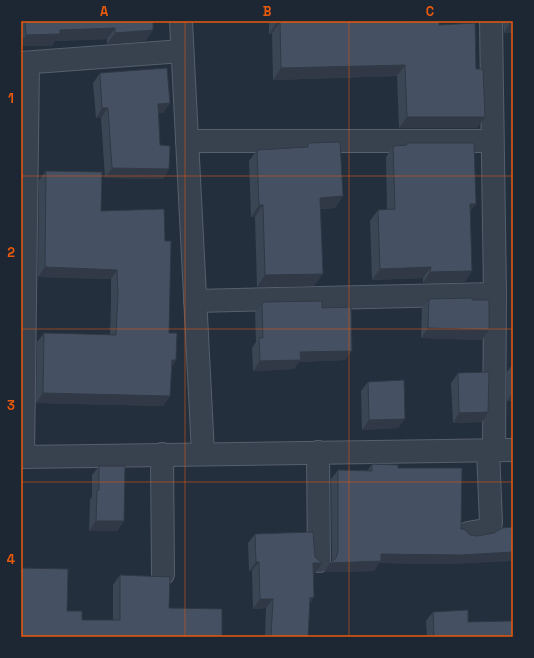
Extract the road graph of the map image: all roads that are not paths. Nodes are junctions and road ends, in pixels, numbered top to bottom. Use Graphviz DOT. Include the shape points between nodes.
graph roads {
  1 [pos="182,21"];
  2 [pos="491,21"];
  3 [pos="182,51"];
  4 [pos="25,63"];
  5 [pos="187,141"];
  6 [pos="492,141"];
  7 [pos="495,294"];
  8 [pos="195,301"];
  9 [pos="23,308"];
  10 [pos="498,450"];
  11 [pos="318,452"];
  12 [pos="203,453"];
  13 [pos="162,454"];
  14 [pos="22,457"];
  15 [pos="468,533"];
  16 [pos="319,561"];
  17 [pos="163,574"];
  1 -- 3 [label="street"];
  2 -- 6 [label="street"];
  3 -- 4 [label="street"];
  3 -- 5 [label="street"];
  4 -- 9 [label="street"];
  5 -- 6 [label="street"];
  5 -- 8 [label="street"];
  6 -- 7 [label="street"];
  7 -- 8 [label="street"];
  7 -- 10 [label="street"];
  8 -- 12 [label="street"];
  9 -- 14 [label="street"];
  10 -- 11 [label="street"];
  10 -- 15 [label="street" via="491,523 485,530"];
  11 -- 12 [label="street"];
  11 -- 16 [label="street"];
  12 -- 13 [label="street"];
  13 -- 14 [label="street"];
  13 -- 17 [label="street"];
}
